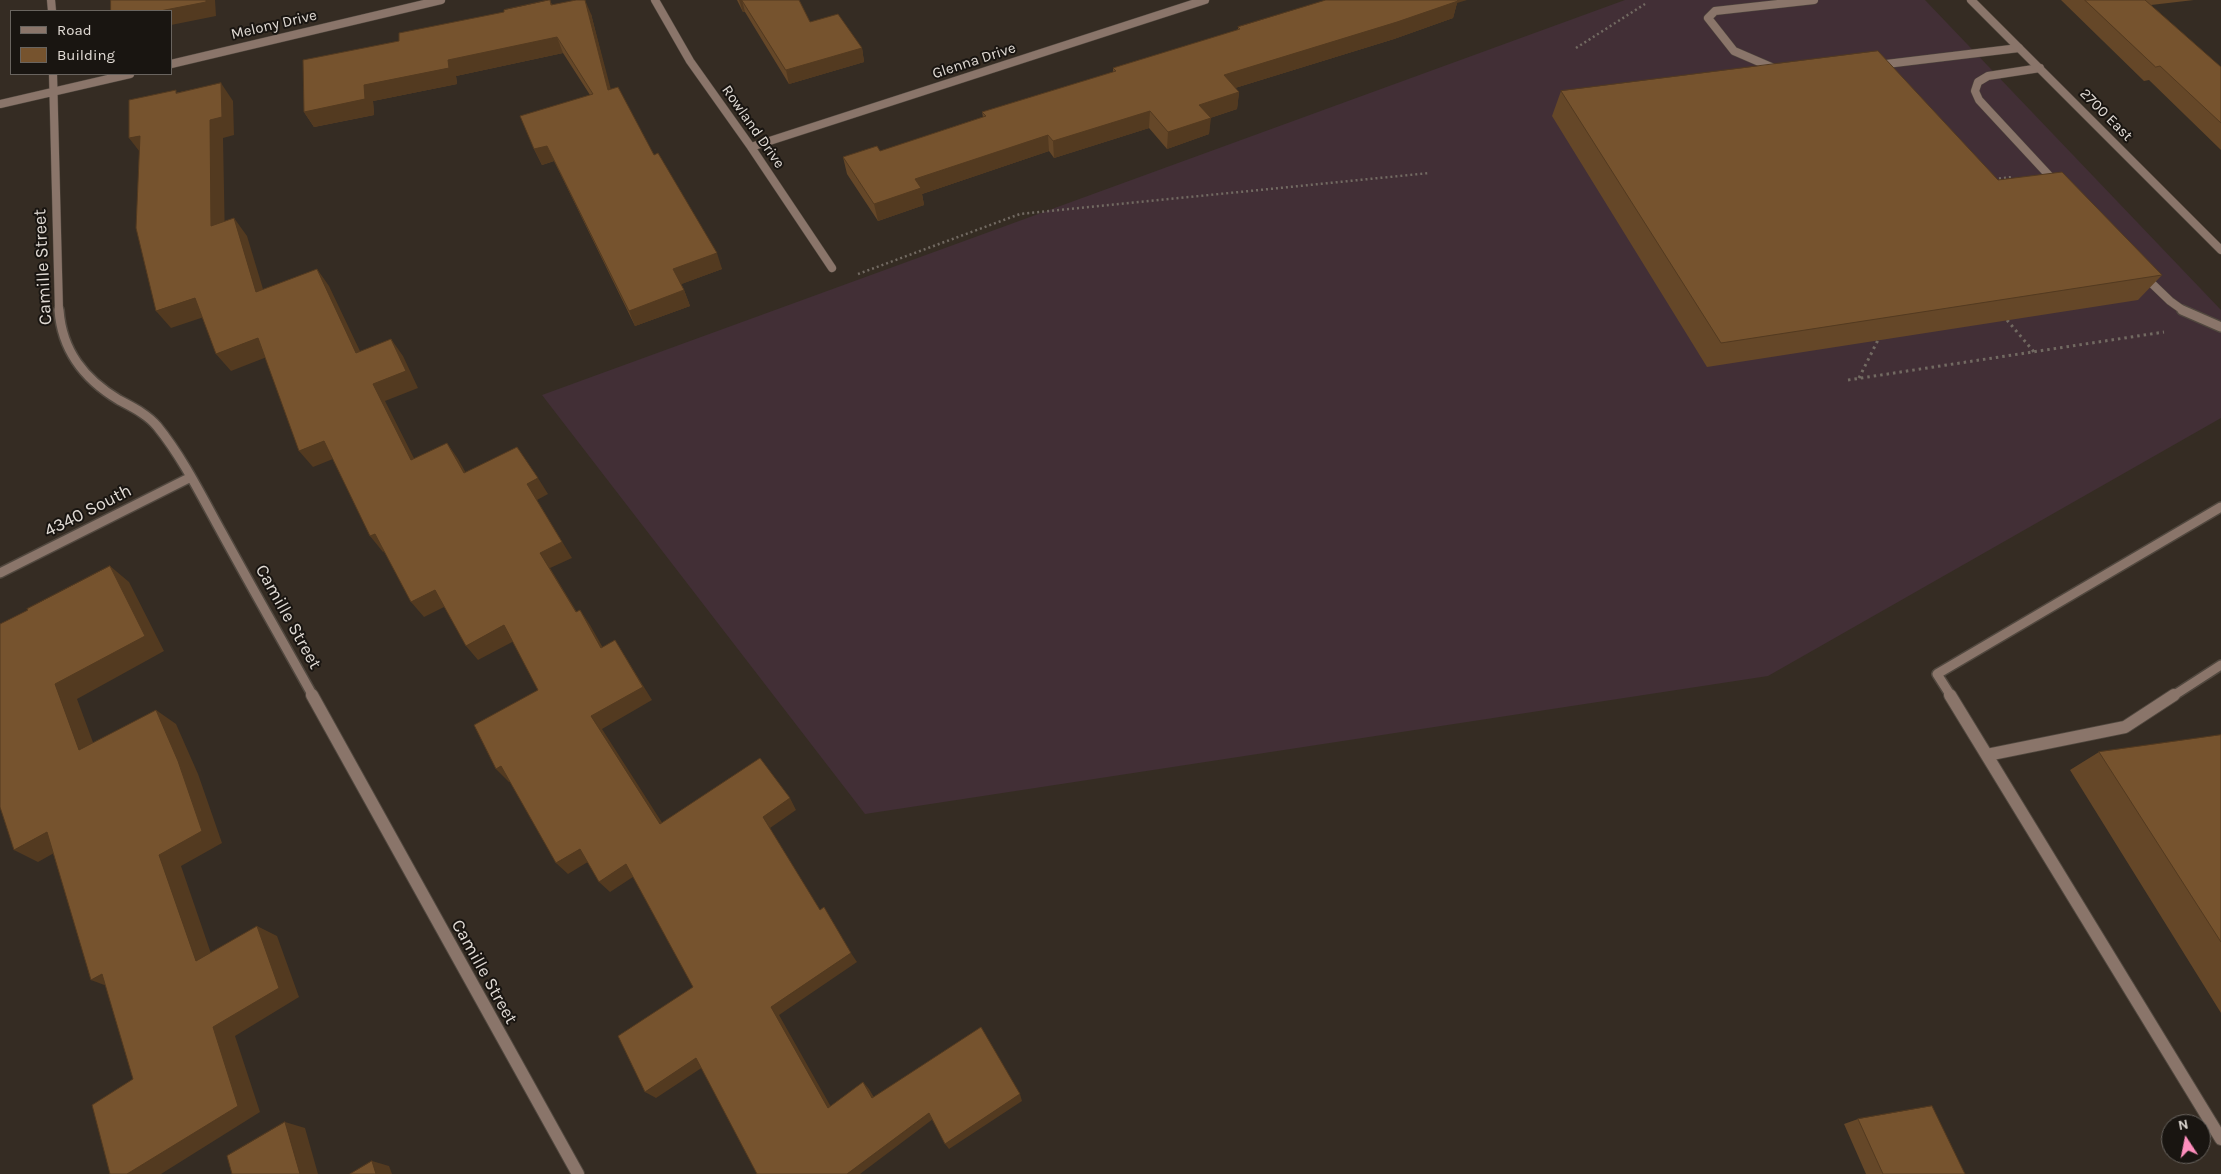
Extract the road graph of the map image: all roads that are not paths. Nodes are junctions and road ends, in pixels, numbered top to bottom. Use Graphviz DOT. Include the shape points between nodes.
graph roads {
  1 [pos="441,0"];
  2 [pos="655,0"];
  3 [pos="1205,0"];
  4 [pos="1814,0"];
  5 [pos="1971,0"];
  6 [pos="2020,48"];
  7 [pos="172,64"];
  8 [pos="1873,66"];
  9 [pos="2040,68"];
  10 [pos="1784,72"];
  11 [pos="53,75"];
  12 [pos="126,75"];
  13 [pos="53,92"];
  14 [pos="0,104"];
  15 [pos="751,147"];
  16 [pos="2060,187"];
  17 [pos="2221,250"];
  18 [pos="2135,266"];
  19 [pos="832,268"];
  20 [pos="2221,327"];
  21 [pos="191,477"];
  22 [pos="2221,507"];
  23 [pos="0,573"];
  24 [pos="2221,665"];
  25 [pos="1987,755"];
  26 [pos="2221,1139"];
  27 [pos="578,1174"];
  1 -- 7 [label="street, Melony Drive"];
  2 -- 15 [label="street, Rowland Drive" via="690,61"];
  3 -- 15 [label="street, Glenna Drive"];
  4 -- 10 [label="street" via="1715,11 1708,18 1734,51"];
  5 -- 6 [label="street, 2700 East"];
  6 -- 8 [label="street"];
  6 -- 9 [label="street, 2700 East"];
  9 -- 16 [label="street" via="1988,76 1978,82 1975,91 1979,100"];
  9 -- 17 [label="street, 2700 East"];
  11 -- 13 [label="street, Camille Street"];
  12 -- 13 [label="street"];
  13 -- 14 [label="street"];
  13 -- 21 [label="street, Camille Street" via="57,288 60,326 67,347 77,365 104,391 156,424"];
  15 -- 19 [label="street, Rowland Drive"];
  18 -- 20 [label="street" via="2168,302 2183,312"];
  21 -- 23 [label="street, 4340 South"];
  21 -- 27 [label="street, Camille Street"];
  22 -- 25 [label="street" via="1938,674"];
  24 -- 25 [label="street" via="2125,727"];
  25 -- 26 [label="street"];
}
